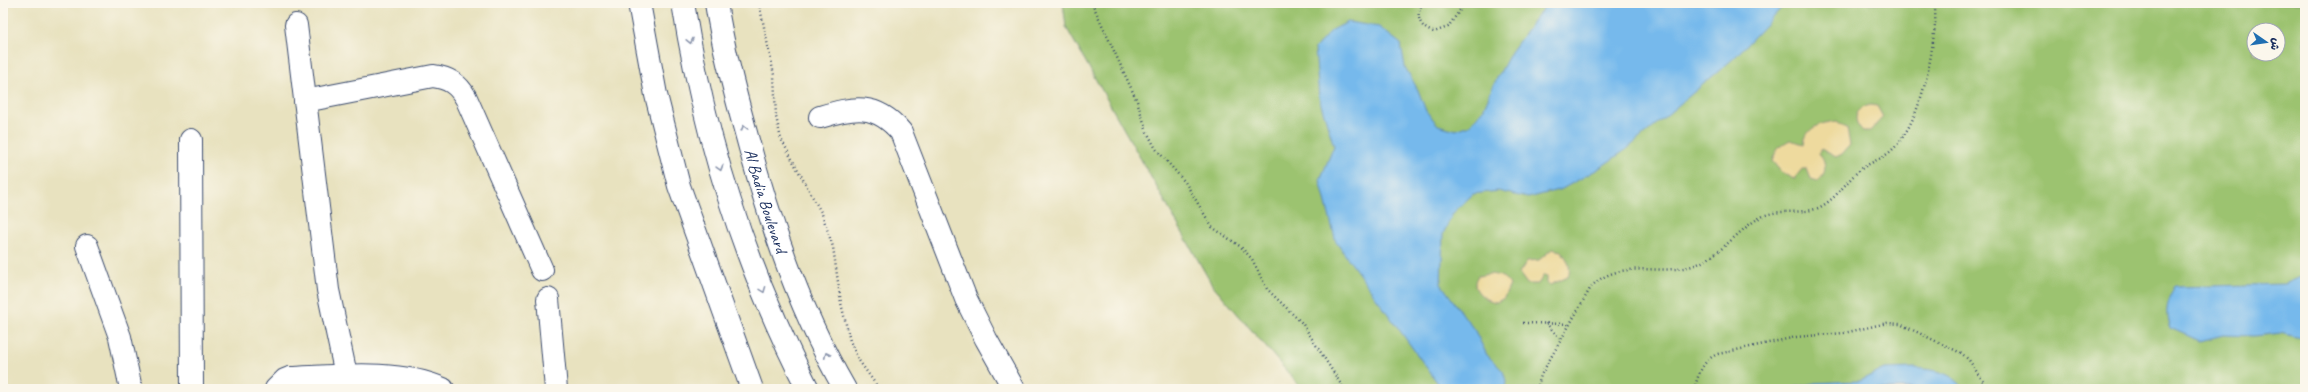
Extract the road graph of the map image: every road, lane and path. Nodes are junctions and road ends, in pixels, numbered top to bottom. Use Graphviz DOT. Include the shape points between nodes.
graph roads {
  1 [pos="639,3"];
  2 [pos="683,3"];
  3 [pos="716,3"];
  4 [pos="758,3"];
  5 [pos="1092,3"];
  6 [pos="1423,3"];
  7 [pos="1465,3"];
  8 [pos="1936,3"];
  9 [pos="296,25"];
  10 [pos="306,101"];
  11 [pos="820,117"];
  12 [pos="191,140"];
  13 [pos="87,246"];
  14 [pos="542,270"];
  15 [pos="548,299"];
  16 [pos="1523,323"];
  17 [pos="1546,323"];
  18 [pos="1570,324"];
  19 [pos="1561,340"];
  20 [pos="347,382"];
  21 [pos="131,389"];
  22 [pos="192,389"];
  23 [pos="276,389"];
  24 [pos="443,389"];
  25 [pos="556,389"];
  26 [pos="752,389"];
  27 [pos="808,389"];
  28 [pos="845,389"];
  29 [pos="879,389"];
  30 [pos="1014,389"];
  31 [pos="1344,389"];
  32 [pos="1537,389"];
  33 [pos="1694,389"];
  34 [pos="1988,389"];
  1 -- 26 [label="street" via="656,95 679,186"];
  2 -- 27 [label="street, Al Badia Boulevard, one-way" via="702,101 721,170 770,307"];
  28 -- 3 [label="street, Al Badia Boulevard, one-way" via="807,312 761,192 728,68"];
  4 -- 29 [label="path" via="774,75 776,118 781,139 822,214 833,247 841,303 850,341 858,359"];
  5 -- 31 [label="path" via="1137,100 1147,132 1156,149 1185,182 1212,227 1241,247 1252,259 1267,289 1302,323"];
  6 -- 7 [label="path" via="1419,10 1419,20 1425,28 1434,32 1448,27"];
  8 -- 18 [label="path" via="1934,39 1918,106 1913,120 1892,150 1860,170 1826,204 1810,210 1762,217 1693,266 1635,268 1599,280 1591,287"];
  9 -- 10 [label="street"];
  10 -- 14 [label="street" via="433,76 453,82 461,88 466,98"];
  10 -- 20 [label="street" via="328,290"];
  11 -- 30 [label="street" via="845,109 866,109 886,117 901,132 966,299"];
  12 -- 22 [label="street"];
  13 -- 21 [label="street" via="120,338"];
  15 -- 25 [label="street"];
  16 -- 17 [label="path"];
  17 -- 18 [label="path"];
  17 -- 19 [label="path"];
  18 -- 19 [label="path"];
  19 -- 32 [label="path" via="1541,375"];
  20 -- 23 [label="street" via="290,378"];
  20 -- 24 [label="street" via="413,379"];
  33 -- 34 [label="path" via="1702,366 1712,356 1796,337 1838,334 1887,323 1900,324 1961,353 1969,360"];
}
